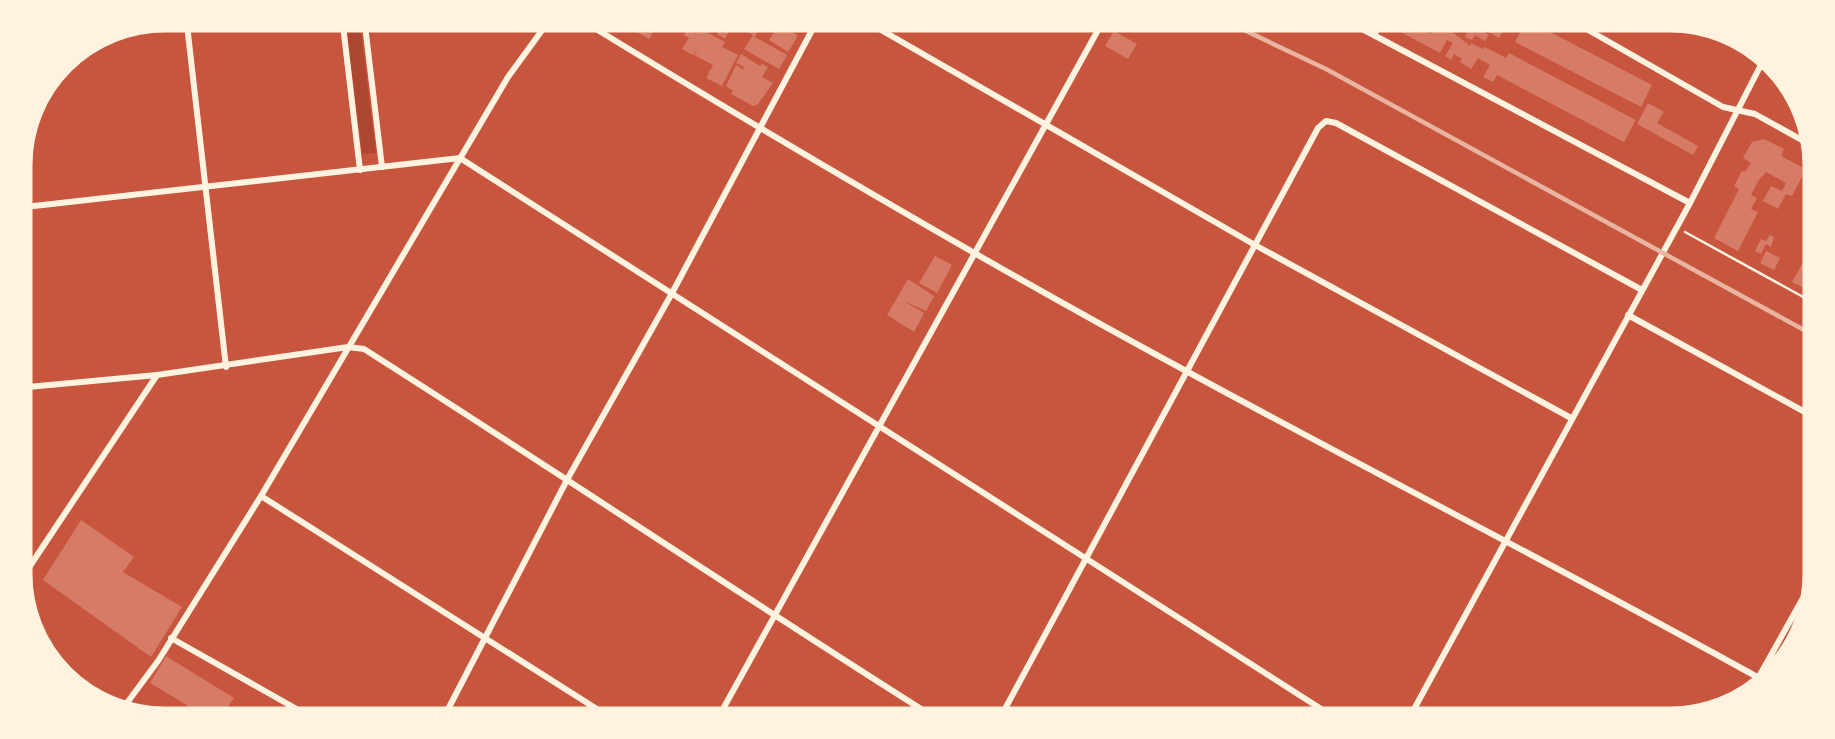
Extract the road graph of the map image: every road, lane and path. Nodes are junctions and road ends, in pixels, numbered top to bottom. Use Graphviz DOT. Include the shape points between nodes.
graph roads {
  1 [pos="187,28"];
  2 [pos="343,28"];
  3 [pos="365,28"];
  4 [pos="544,28"];
  5 [pos="594,28"];
  6 [pos="813,28"];
  7 [pos="878,28"];
  8 [pos="1099,28"];
  9 [pos="1361,28"];
  10 [pos="1378,28"];
  11 [pos="1585,28"];
  12 [pos="1374,35"];
  13 [pos="1762,63"];
  14 [pos="1736,110"];
  15 [pos="1044,124"];
  16 [pos="760,129"];
  17 [pos="1805,142"];
  18 [pos="460,158"];
  19 [pos="382,167"];
  20 [pos="360,170"];
  21 [pos="205,188"];
  22 [pos="1690,203"];
  23 [pos="28,207"];
  24 [pos="1676,227"];
  25 [pos="1255,245"];
  26 [pos="975,252"];
  27 [pos="1642,290"];
  28 [pos="671,295"];
  29 [pos="1807,299"];
  30 [pos="1628,315"];
  31 [pos="348,347"];
  32 [pos="226,367"];
  33 [pos="1188,372"];
  34 [pos="157,375"];
  35 [pos="28,387"];
  36 [pos="1807,413"];
  37 [pos="1571,418"];
  38 [pos="877,428"];
  39 [pos="568,478"];
  40 [pos="261,496"];
  41 [pos="1505,538"];
  42 [pos="1087,560"];
  43 [pos="28,569"];
  44 [pos="1805,594"];
  45 [pos="774,616"];
  46 [pos="171,638"];
  47 [pos="485,639"];
  48 [pos="1759,677"];
  49 [pos="1757,680"];
  50 [pos="125,705"];
  51 [pos="300,711"];
  52 [pos="447,711"];
  53 [pos="600,711"];
  54 [pos="722,711"];
  55 [pos="924,711"];
  56 [pos="1004,711"];
  57 [pos="1324,711"];
  58 [pos="1412,711"];
  1 -- 21 [label="street"];
  2 -- 20 [label="street"];
  3 -- 19 [label="street"];
  4 -- 18 [label="street"];
  5 -- 16 [label="street"];
  6 -- 16 [label="street"];
  7 -- 15 [label="street"];
  8 -- 15 [label="street"];
  9 -- 12 [label="street"];
  10 -- 12 [label="street"];
  11 -- 14 [label="street" via="1723,107"];
  12 -- 22 [label="street"];
  13 -- 14 [label="street"];
  14 -- 17 [label="street" via="1755,114"];
  14 -- 22 [label="street"];
  15 -- 25 [label="street"];
  15 -- 26 [label="street"];
  16 -- 26 [label="street"];
  16 -- 28 [label="street"];
  18 -- 19 [label="street"];
  18 -- 28 [label="street"];
  18 -- 31 [label="street"];
  19 -- 20 [label="street"];
  20 -- 21 [label="street"];
  21 -- 23 [label="street"];
  21 -- 32 [label="street"];
  22 -- 24 [label="street"];
  24 -- 27 [label="street"];
  24 -- 29 [label="path"];
  25 -- 27 [label="street" via="1326,121"];
  25 -- 33 [label="street"];
  25 -- 37 [label="street"];
  26 -- 33 [label="street"];
  26 -- 38 [label="street"];
  27 -- 30 [label="street"];
  28 -- 38 [label="street"];
  28 -- 39 [label="street"];
  30 -- 36 [label="street"];
  30 -- 37 [label="street"];
  31 -- 32 [label="street"];
  31 -- 39 [label="street" via="364,349"];
  31 -- 40 [label="street"];
  32 -- 34 [label="street"];
  33 -- 41 [label="street"];
  33 -- 42 [label="street"];
  34 -- 35 [label="street"];
  34 -- 43 [label="street"];
  37 -- 41 [label="street"];
  38 -- 42 [label="street"];
  38 -- 45 [label="street"];
  39 -- 45 [label="street"];
  39 -- 47 [label="street"];
  40 -- 46 [label="street"];
  40 -- 47 [label="street"];
  41 -- 48 [label="street"];
  41 -- 58 [label="street"];
  42 -- 56 [label="street"];
  42 -- 57 [label="street"];
  44 -- 48 [label="street"];
  45 -- 54 [label="street"];
  45 -- 55 [label="street"];
  46 -- 50 [label="street"];
  46 -- 51 [label="street"];
  47 -- 52 [label="street"];
  47 -- 53 [label="street"];
  48 -- 49 [label="street"];
}
